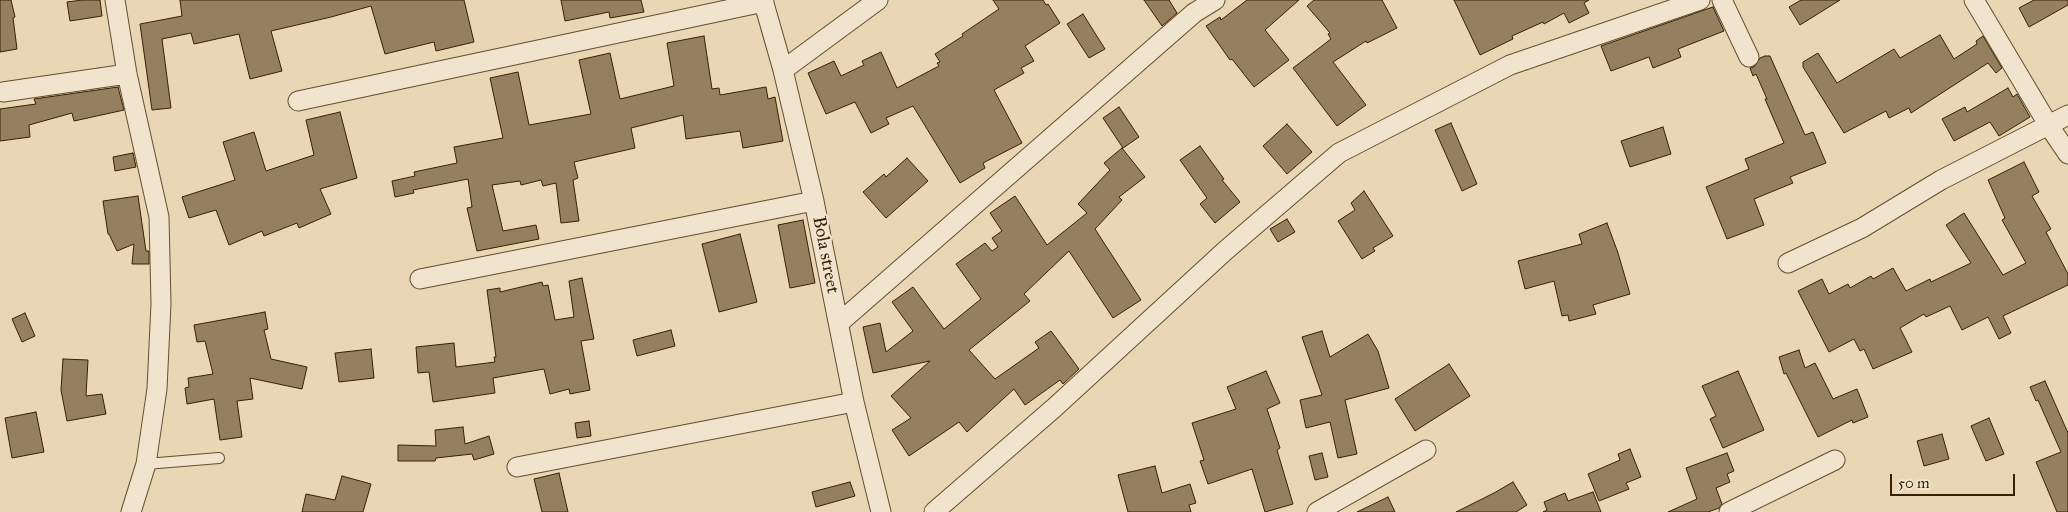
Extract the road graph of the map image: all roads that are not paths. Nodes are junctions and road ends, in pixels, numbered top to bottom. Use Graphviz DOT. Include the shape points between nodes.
graph roads {
  1 [pos="115,0"];
  2 [pos="878,0"];
  3 [pos="1215,0"];
  4 [pos="1700,0"];
  5 [pos="1722,0"];
  6 [pos="1974,0"];
  7 [pos="763,1"];
  8 [pos="1749,58"];
  9 [pos="783,70"];
  10 [pos="127,74"];
  11 [pos="3,92"];
  12 [pos="298,101"];
  13 [pos="2068,115"];
  14 [pos="2048,126"];
  15 [pos="2068,154"];
  16 [pos="814,201"];
  17 [pos="1788,263"];
  18 [pos="420,278"];
  19 [pos="839,323"];
  20 [pos="854,402"];
  21 [pos="1426,450"];
  22 [pos="219,458"];
  23 [pos="1835,460"];
  24 [pos="146,464"];
  25 [pos="517,468"];
  26 [pos="131,512"];
  27 [pos="881,512"];
  28 [pos="934,512"];
  29 [pos="1317,512"];
  30 [pos="1729,512"];
  1 -- 10 [label="street"];
  2 -- 9 [label="street"];
  3 -- 19 [label="street" via="1194,13"];
  4 -- 28 [label="street" via="1510,65 1339,153"];
  5 -- 8 [label="street"];
  6 -- 14 [label="street"];
  7 -- 9 [label="street, Bola street"];
  7 -- 12 [label="street"];
  9 -- 16 [label="street, Bola street"];
  10 -- 11 [label="street"];
  10 -- 24 [label="street" via="159,217 161,304 158,389"];
  13 -- 14 [label="street"];
  14 -- 15 [label="street"];
  14 -- 17 [label="street" via="1942,180 1862,228"];
  16 -- 18 [label="street"];
  16 -- 19 [label="street, Bola street"];
  19 -- 20 [label="street, Bola street"];
  20 -- 25 [label="street"];
  20 -- 27 [label="street, Bola street"];
  21 -- 29 [label="street"];
  22 -- 24 [label="lane"];
  23 -- 30 [label="street"];
  24 -- 26 [label="street"];
}
